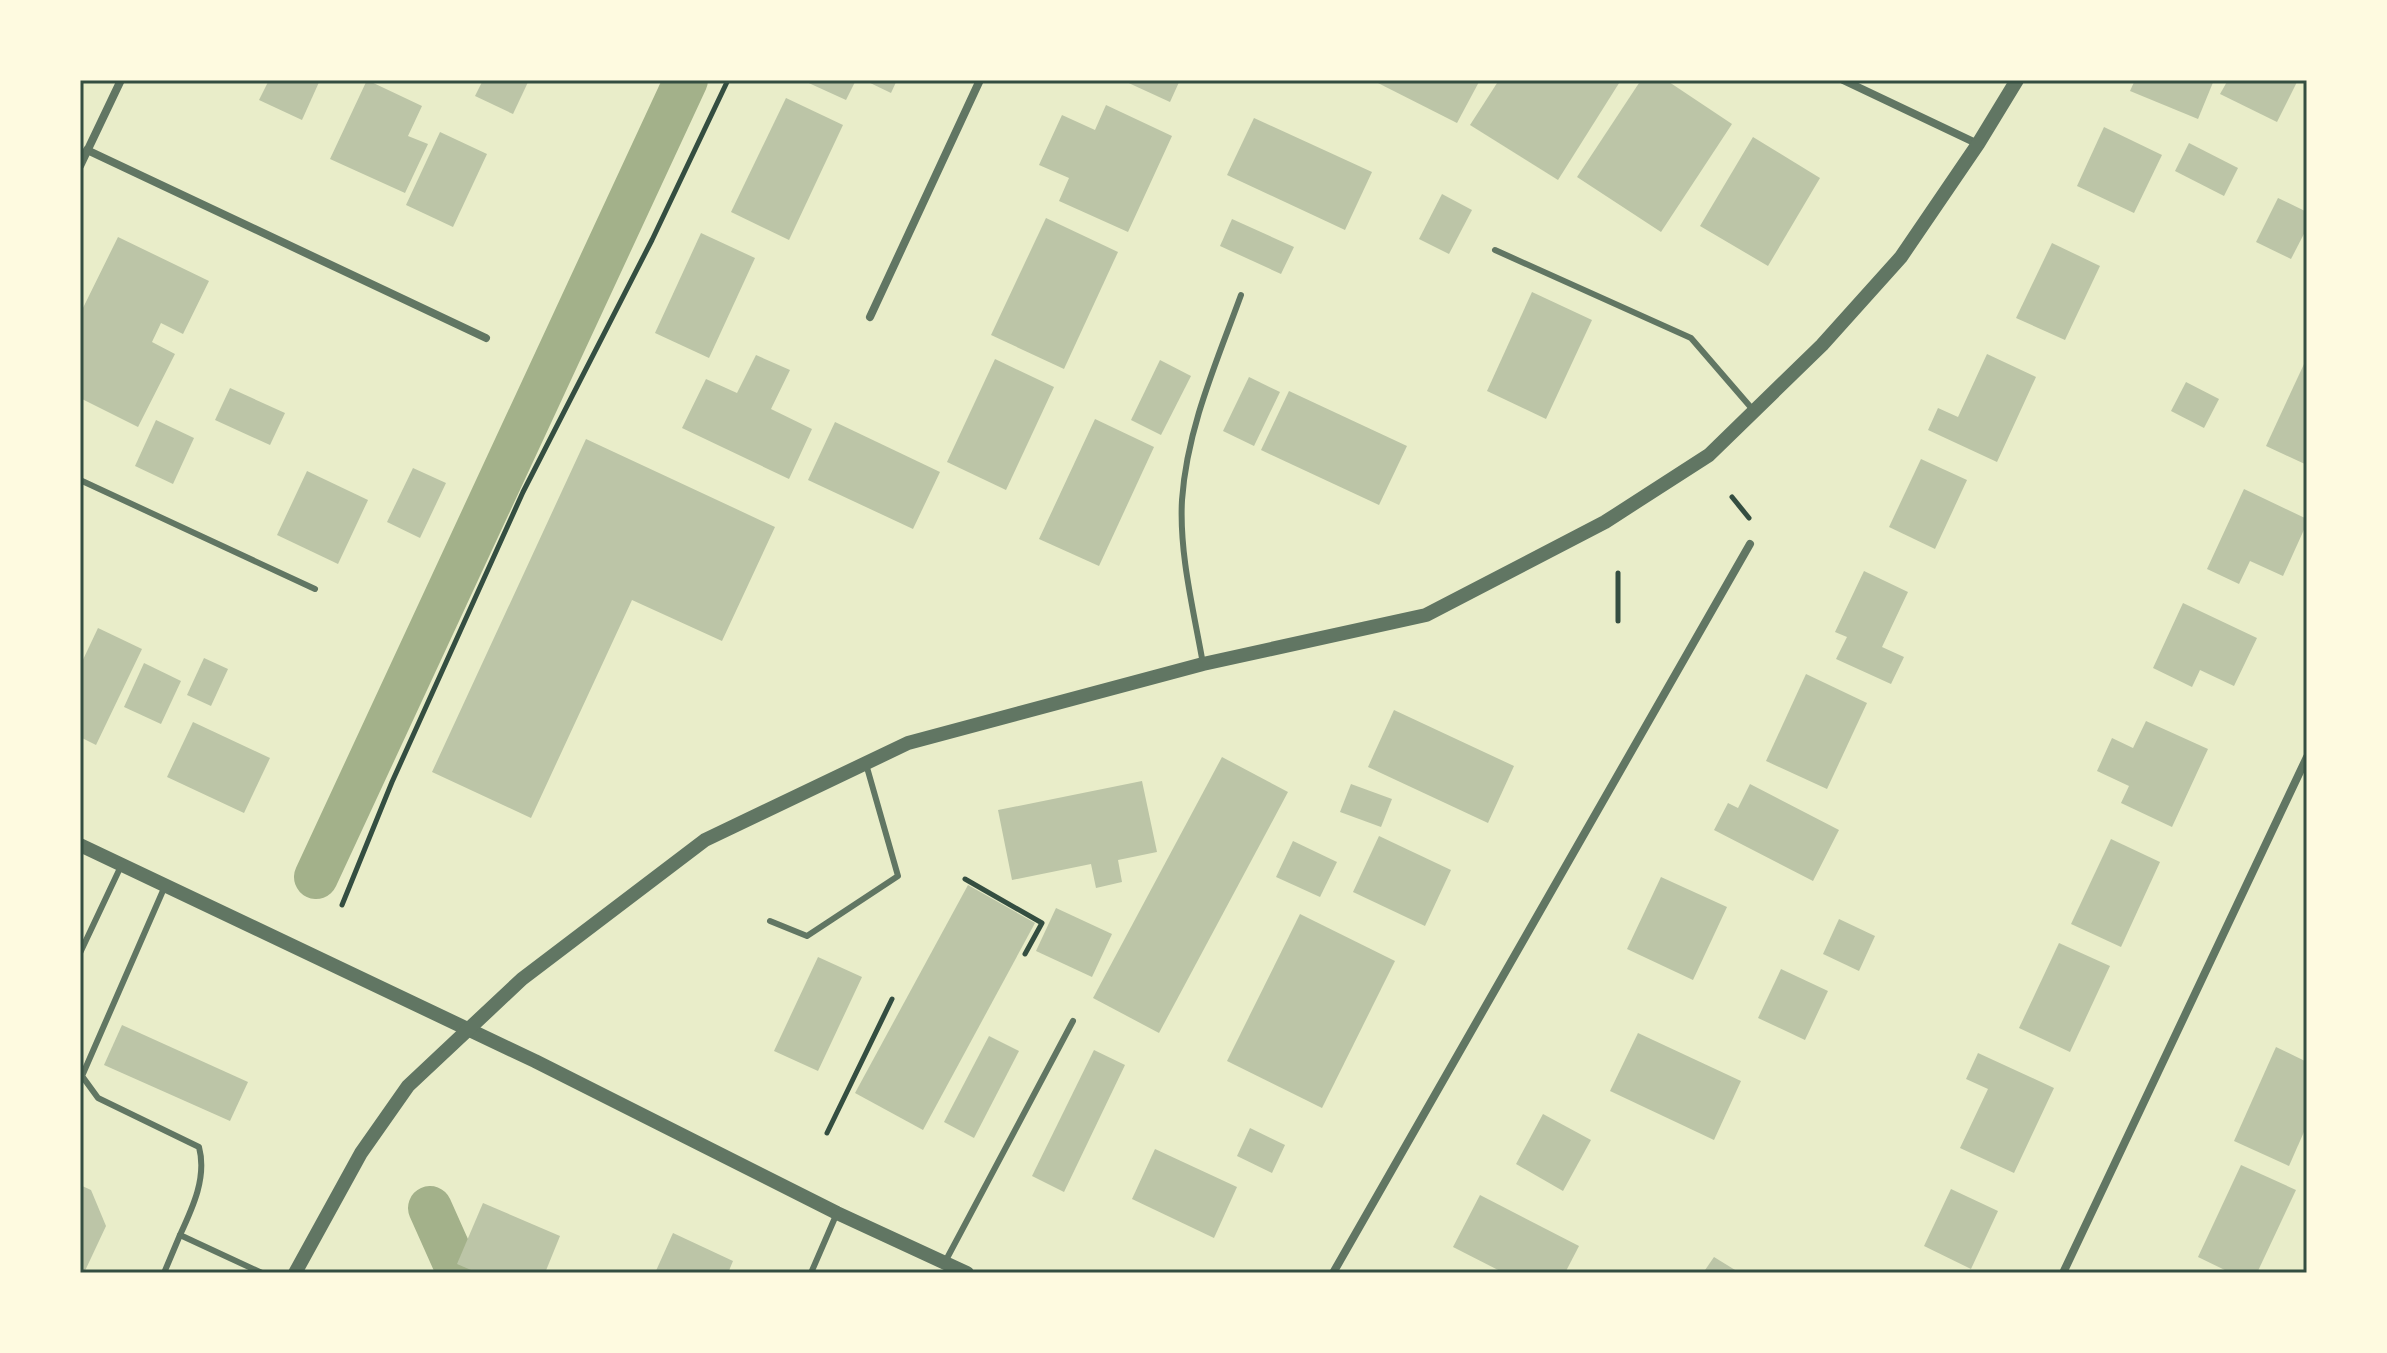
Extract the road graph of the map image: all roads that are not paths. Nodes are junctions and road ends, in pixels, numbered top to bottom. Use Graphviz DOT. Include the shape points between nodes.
graph roads {
  1 [pos="121,80"];
  2 [pos="980,80"];
  3 [pos="1843,80"];
  4 [pos="2017,80"];
  5 [pos="1978,144"];
  6 [pos="87,150"];
  7 [pos="80,166"];
  8 [pos="1495,250"];
  9 [pos="1241,295"];
  10 [pos="870,317"];
  11 [pos="486,338"];
  12 [pos="1754,411"];
  13 [pos="80,480"];
  14 [pos="1750,544"];
  15 [pos="315,589"];
  16 [pos="1203,664"];
  17 [pos="2307,757"];
  18 [pos="866,764"];
  19 [pos="80,845"];
  20 [pos="121,864"];
  21 [pos="165,886"];
  22 [pos="770,921"];
  23 [pos="80,953"];
  24 [pos="1073,1021"];
  25 [pos="470,1030"];
  26 [pos="837,1213"];
  27 [pos="180,1235"];
  28 [pos="945,1262"];
  29 [pos="164,1273"];
  30 [pos="262,1273"];
  31 [pos="295,1273"];
  32 [pos="811,1273"];
  33 [pos="967,1273"];
  34 [pos="1333,1273"];
  35 [pos="2063,1273"];
  1 -- 6 [label="street"];
  2 -- 10 [label="street"];
  3 -- 5 [label="street"];
  4 -- 5 [label="street"];
  5 -- 12 [label="street" via="1901,257"];
  6 -- 7 [label="street"];
  6 -- 11 [label="street"];
  8 -- 12 [label="lane" via="1691,338"];
  9 -- 16 [label="lane" via="1196,419 1182,501"];
  12 -- 16 [label="street" via="1709,455 1605,522 1426,615"];
  13 -- 15 [label="lane"];
  14 -- 34 [label="street"];
  16 -- 18 [label="street" via="908,743"];
  17 -- 35 [label="street"];
  18 -- 22 [label="lane" via="898,876 807,936"];
  18 -- 25 [label="street" via="705,840 522,979"];
  19 -- 20 [label="street"];
  20 -- 21 [label="street"];
  20 -- 23 [label="lane"];
  21 -- 25 [label="street"];
  21 -- 27 [label="lane" via="82,1076 98,1098 199,1147 203,1163 197,1191"];
  24 -- 28 [label="lane"];
  25 -- 26 [label="street"];
  25 -- 31 [label="street" via="408,1086 361,1153"];
  26 -- 28 [label="street"];
  26 -- 32 [label="lane"];
  27 -- 29 [label="lane"];
  27 -- 30 [label="lane"];
  28 -- 33 [label="street"];
}
